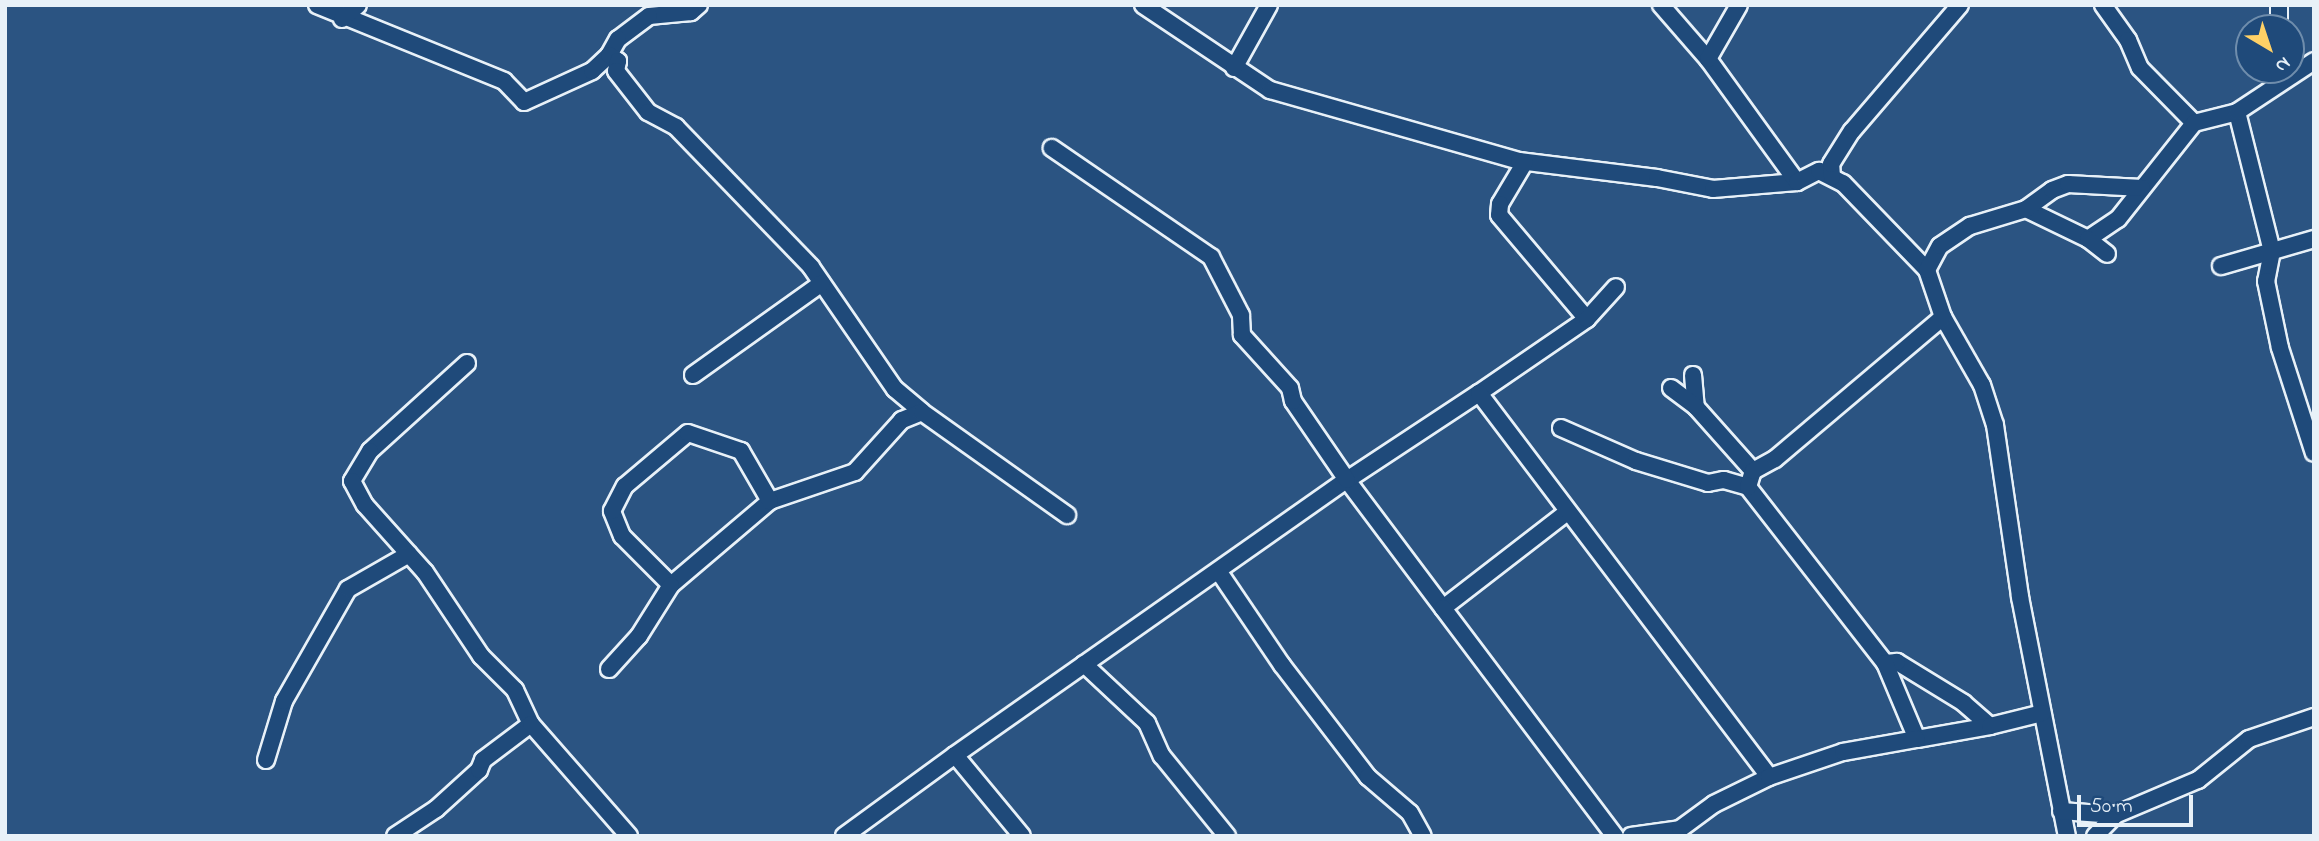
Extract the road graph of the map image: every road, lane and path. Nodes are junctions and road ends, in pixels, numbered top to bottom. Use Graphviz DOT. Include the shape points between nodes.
graph roads {
  1 [pos="317,5"];
  2 [pos="358,5"];
  3 [pos="699,5"];
  4 [pos="1143,5"];
  5 [pos="1269,5"];
  6 [pos="1661,5"];
  7 [pos="1739,5"];
  8 [pos="1960,5"];
  9 [pos="2103,5"];
  10 [pos="342,19"];
  11 [pos="609,55"];
  12 [pos="1708,59"];
  13 [pos="1234,68"];
  14 [pos="2270,84"];
  15 [pos="2237,112"];
  16 [pos="2194,123"];
  17 [pos="1052,148"];
  18 [pos="1525,162"];
  19 [pos="1832,177"];
  20 [pos="1797,182"];
  21 [pos="2142,188"];
  22 [pos="2026,209"];
  23 [pos="2088,239"];
  24 [pos="2314,239"];
  25 [pos="2272,251"];
  26 [pos="2107,254"];
  27 [pos="2221,266"];
  28 [pos="1927,270"];
  29 [pos="822,284"];
  30 [pos="1616,287"];
  31 [pos="1943,317"];
  32 [pos="1587,318"];
  33 [pos="467,363"];
  34 [pos="693,375"];
  35 [pos="1693,375"];
  36 [pos="1671,388"];
  37 [pos="1479,393"];
  38 [pos="1696,407"];
  39 [pos="922,412"];
  40 [pos="1560,428"];
  41 [pos="2312,443"];
  42 [pos="1753,471"];
  43 [pos="1347,480"];
  44 [pos="1748,488"];
  45 [pos="770,501"];
  46 [pos="1566,513"];
  47 [pos="1067,515"];
  48 [pos="409,554"];
  49 [pos="1219,572"];
  50 [pos="671,585"];
  51 [pos="1443,608"];
  52 [pos="1885,663"];
  53 [pos="1084,664"];
  54 [pos="609,669"];
  55 [pos="2042,713"];
  56 [pos="2314,717"];
  57 [pos="531,724"];
  58 [pos="1990,726"];
  59 [pos="1917,739"];
  60 [pos="956,755"];
  61 [pos="266,760"];
  62 [pos="1769,777"];
  63 [pos="2062,811"];
  64 [pos="2115,815"];
  65 [pos="395,836"];
  66 [pos="629,836"];
  67 [pos="845,836"];
  68 [pos="1022,836"];
  69 [pos="1227,836"];
  70 [pos="1423,836"];
  71 [pos="1615,836"];
  72 [pos="1631,836"];
  73 [pos="2067,836"];
  74 [pos="2095,836"];
  1 -- 10 [label="street"];
  2 -- 10 [label="street"];
  3 -- 11 [label="street" via="691,12 649,16 618,39"];
  4 -- 13 [label="street"];
  5 -- 13 [label="street"];
  6 -- 12 [label="street"];
  7 -- 12 [label="street"];
  8 -- 19 [label="street" via="1911,75 1852,131 1831,164"];
  9 -- 16 [label="street" via="2128,40 2140,68"];
  10 -- 11 [label="street" via="504,81 524,102 592,71"];
  11 -- 29 [label="street" via="618,61 616,71 648,112 676,127"];
  12 -- 20 [label="street"];
  13 -- 18 [label="street" via="1270,90"];
  14 -- 15 [label="street"];
  15 -- 16 [label="street"];
  15 -- 25 [label="street"];
  16 -- 21 [label="street"];
  17 -- 43 [label="street" via="1211,257 1241,315 1242,335 1290,388 1293,401"];
  18 -- 20 [label="street" via="1713,189"];
  18 -- 32 [label="street" via="1500,204 1499,215"];
  19 -- 20 [label="street" via="1819,171"];
  19 -- 28 [label="street"];
  21 -- 22 [label="street" via="2068,184"];
  21 -- 23 [label="street" via="2118,219"];
  22 -- 23 [label="street"];
  22 -- 28 [label="street" via="1970,226 1941,246"];
  23 -- 26 [label="street"];
  24 -- 25 [label="street"];
  25 -- 27 [label="street"];
  25 -- 41 [label="street" via="2266,282 2280,348"];
  28 -- 31 [label="street"];
  29 -- 34 [label="street"];
  29 -- 39 [label="street" via="895,389"];
  30 -- 32 [label="street"];
  31 -- 42 [label="street" via="1775,459"];
  31 -- 55 [label="street" via="1964,346 1995,425"];
  32 -- 37 [label="street"];
  33 -- 48 [label="street" via="370,451 352,481 365,505"];
  35 -- 38 [label="street"];
  36 -- 38 [label="street"];
  37 -- 43 [label="street"];
  37 -- 46 [label="street"];
  38 -- 42 [label="street"];
  39 -- 45 [label="street" via="902,420 855,472"];
  39 -- 47 [label="street"];
  40 -- 44 [label="street" via="1636,461 1708,483 1724,480"];
  42 -- 44 [label="street"];
  43 -- 49 [label="street"];
  43 -- 51 [label="street"];
  44 -- 52 [label="street"];
  45 -- 50 [label="street"];
  45 -- 50 [label="street" via="741,451 688,433 625,486 612,511 622,536"];
  46 -- 51 [label="street"];
  46 -- 62 [label="street"];
  48 -- 57 [label="street" via="475,648 515,690"];
  48 -- 61 [label="street" via="348,589 284,701"];
  49 -- 53 [label="street"];
  49 -- 70 [label="street" via="1282,665 1368,776 1410,813"];
  50 -- 54 [label="street" via="639,636"];
  51 -- 71 [label="street"];
  52 -- 58 [label="street" via="1897,662 1964,703"];
  52 -- 59 [label="street"];
  53 -- 60 [label="street"];
  53 -- 69 [label="street" via="1147,723 1162,756"];
  55 -- 58 [label="street"];
  55 -- 63 [label="street"];
  56 -- 64 [label="street" via="2249,738 2198,780"];
  57 -- 65 [label="street" via="483,760 479,770 436,809"];
  57 -- 66 [label="street"];
  58 -- 59 [label="street"];
  59 -- 62 [label="street" via="1843,752"];
  60 -- 67 [label="street"];
  60 -- 68 [label="street"];
  62 -- 72 [label="street" via="1714,804 1680,829"];
  63 -- 64 [label="street"];
  63 -- 73 [label="street"];
  64 -- 74 [label="street"];
}
